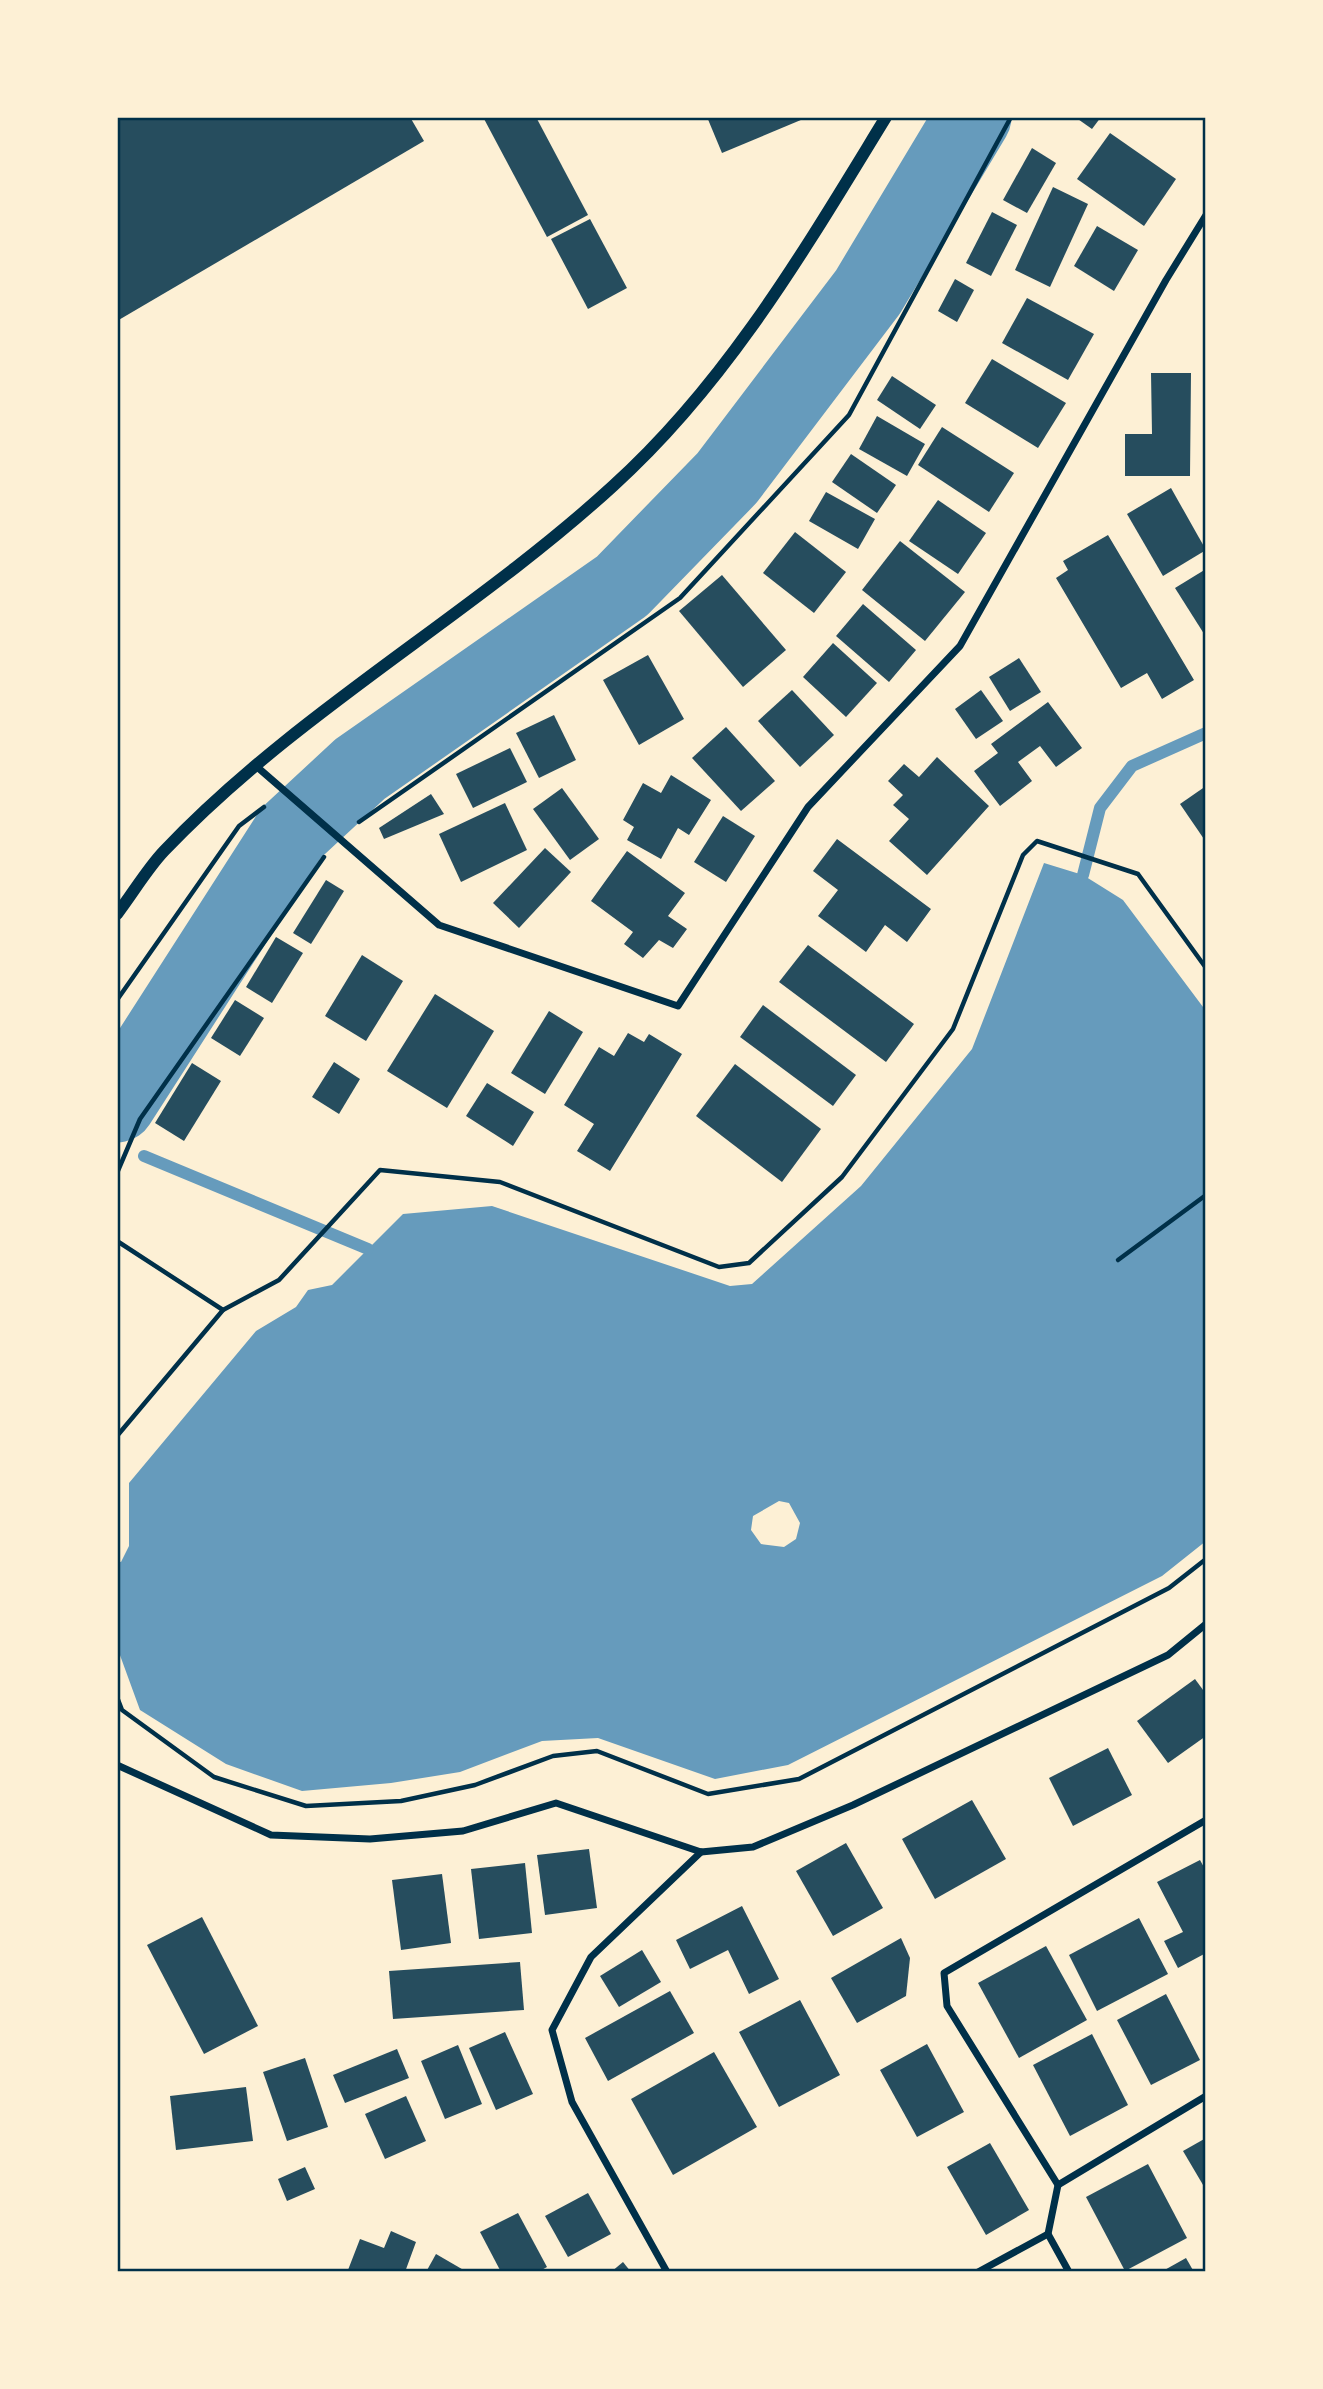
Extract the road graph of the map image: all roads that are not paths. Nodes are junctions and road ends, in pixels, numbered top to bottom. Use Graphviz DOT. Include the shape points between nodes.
graph roads {
  1 [pos="886,117"];
  2 [pos="1206,215"];
  3 [pos="256,766"];
  4 [pos="117,914"];
  5 [pos="1206,1624"];
  6 [pos="117,1765"];
  7 [pos="1206,1820"];
  8 [pos="701,1852"];
  9 [pos="1206,2096"];
  10 [pos="1058,2185"];
  11 [pos="1048,2234"];
  12 [pos="667,2272"];
  13 [pos="978,2272"];
  14 [pos="1069,2272"];
  1 -- 3 [label="street" via="762,314 655,447 571,523"];
  2 -- 3 [label="street" via="960,646 808,807 678,1006 439,925"];
  3 -- 4 [label="street" via="163,852"];
  5 -- 8 [label="street" via="1168,1654 853,1805 753,1847"];
  6 -- 8 [label="street" via="271,1835 370,1839 463,1831 556,1803"];
  7 -- 10 [label="street" via="944,1973 947,2006"];
  8 -- 12 [label="street" via="591,1957 552,2029 572,2102"];
  9 -- 10 [label="street"];
  10 -- 11 [label="street"];
  11 -- 13 [label="street"];
  11 -- 14 [label="street"];
}
